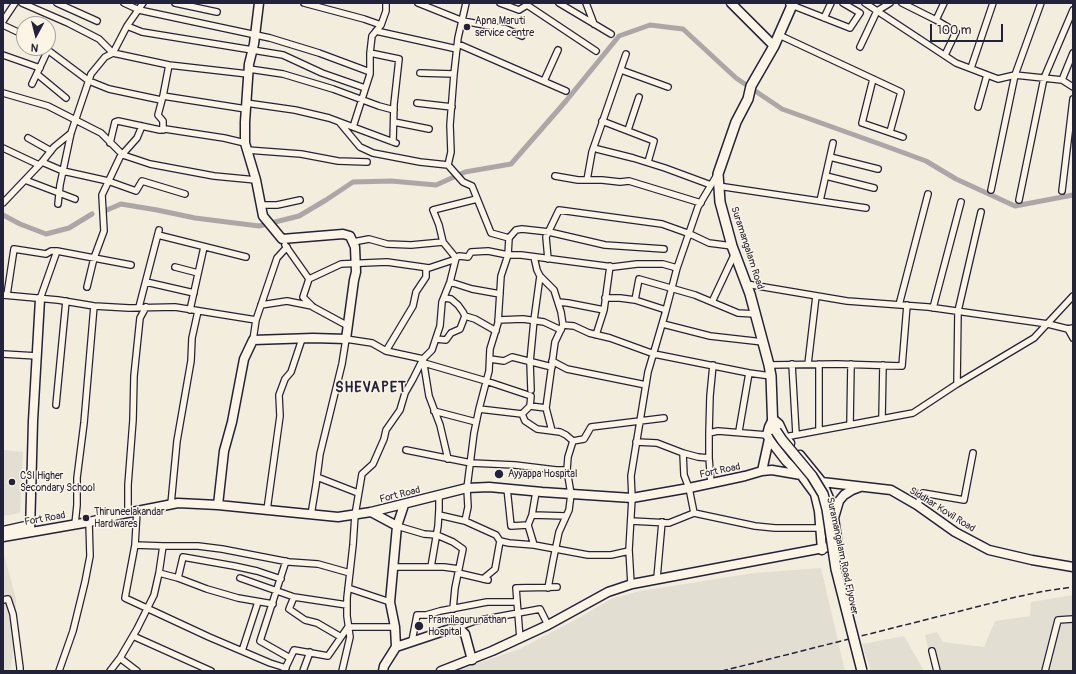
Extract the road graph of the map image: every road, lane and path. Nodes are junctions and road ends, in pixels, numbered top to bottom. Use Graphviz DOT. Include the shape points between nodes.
graph roads {
  1 [pos="16,3"];
  2 [pos="24,3"];
  3 [pos="57,3"];
  4 [pos="124,3"];
  5 [pos="143,3"];
  6 [pos="175,3"];
  7 [pos="259,3"];
  8 [pos="304,3"];
  9 [pos="386,3"];
  10 [pos="418,3"];
  11 [pos="466,3"];
  12 [pos="500,3"];
  13 [pos="559,3"];
  14 [pos="586,3"];
  15 [pos="731,3"];
  16 [pos="831,3"];
  17 [pos="843,3"];
  18 [pos="866,3"];
  19 [pos="890,3"];
  20 [pos="902,3"];
  21 [pos="944,3"];
  22 [pos="1041,3"];
  23 [pos="528,4"];
  24 [pos="791,4"];
  25 [pos="991,4"];
  26 [pos="139,10"];
  27 [pos="1073,10"];
  28 [pos="877,11"];
  29 [pos="216,12"];
  30 [pos="824,18"];
  31 [pos="936,20"];
  32 [pos="3,21"];
  33 [pos="97,21"];
  34 [pos="462,21"];
  35 [pos="3,25"];
  36 [pos="381,25"];
  37 [pos="594,25"];
  38 [pos="127,26"];
  39 [pos="16,31"];
  40 [pos="376,31"];
  41 [pos="255,34"];
  42 [pos="611,34"];
  43 [pos="779,35"];
  44 [pos="522,36"];
  45 [pos="458,46"];
  46 [pos="774,46"];
  47 [pos="860,47"];
  48 [pos="253,50"];
  49 [pos="558,50"];
  50 [pos="596,51"];
  51 [pos="112,53"];
  52 [pos="370,53"];
  53 [pos="1073,53"];
  54 [pos="626,54"];
  55 [pos="3,55"];
  56 [pos="945,55"];
  57 [pos="44,56"];
  58 [pos="55,56"];
  59 [pos="168,65"];
  60 [pos="40,68"];
  61 [pos="971,68"];
  62 [pos="621,70"];
  63 [pos="248,71"];
  64 [pos="370,72"];
  65 [pos="420,73"];
  66 [pos="37,74"];
  67 [pos="454,74"];
  68 [pos="987,75"];
  69 [pos="1015,75"];
  70 [pos="1044,78"];
  71 [pos="872,79"];
  72 [pos="1062,80"];
  73 [pos="89,81"];
  74 [pos="544,81"];
  75 [pos="32,84"];
  76 [pos="668,87"];
  77 [pos="1073,87"];
  78 [pos="365,88"];
  79 [pos="566,91"];
  80 [pos="3,92"];
  81 [pos="639,97"];
  82 [pos="66,98"];
  83 [pos="162,98"];
  84 [pos="362,99"];
  85 [pos="1073,99"];
  86 [pos="417,103"];
  87 [pos="246,106"];
  88 [pos="452,107"];
  89 [pos="978,107"];
  90 [pos="394,110"];
  91 [pos="76,120"];
  92 [pos="602,121"];
  93 [pos="339,122"];
  94 [pos="394,122"];
  95 [pos="142,126"];
  96 [pos="352,127"];
  97 [pos="429,129"];
  98 [pos="163,130"];
  99 [pos="628,130"];
  100 [pos="890,132"];
  101 [pos="71,133"];
  102 [pos="903,137"];
  103 [pos="28,138"];
  104 [pos="110,142"];
  105 [pos="833,144"];
  106 [pos="246,146"];
  107 [pos="3,148"];
  108 [pos="598,149"];
  109 [pos="51,151"];
  110 [pos="123,155"];
  111 [pos="830,157"];
  112 [pos="367,162"];
  113 [pos="648,162"];
  114 [pos="41,164"];
  115 [pos="448,165"];
  116 [pos="878,169"];
  117 [pos="63,171"];
  118 [pos="555,176"];
  119 [pos="826,176"];
  120 [pos="25,180"];
  121 [pos="256,180"];
  122 [pos="587,180"];
  123 [pos="108,181"];
  124 [pos="715,186"];
  125 [pos="874,188"];
  126 [pos="991,190"];
  127 [pos="1062,191"];
  128 [pos="59,194"];
  129 [pos="185,194"];
  130 [pos="928,194"];
  131 [pos="74,199"];
  132 [pos="477,199"];
  133 [pos="300,200"];
  134 [pos="1019,200"];
  135 [pos="820,201"];
  136 [pos="960,202"];
  137 [pos="3,203"];
  138 [pos="701,203"];
  139 [pos="58,204"];
  140 [pos="261,205"];
  141 [pos="866,208"];
  142 [pos="982,212"];
  143 [pos="549,232"];
  144 [pos="690,234"];
  145 [pos="509,238"];
  146 [pos="282,240"];
  147 [pos="353,242"];
  148 [pos="443,242"];
  149 [pos="204,247"];
  150 [pos="287,247"];
  151 [pos="664,249"];
  152 [pos="734,250"];
  153 [pos="57,251"];
  154 [pos="508,255"];
  155 [pos="246,256"];
  156 [pos="534,257"];
  157 [pos="94,258"];
  158 [pos="456,258"];
  159 [pos="548,258"];
  160 [pos="356,263"];
  161 [pos="132,265"];
  162 [pos="610,266"];
  163 [pos="175,267"];
  164 [pos="426,268"];
  165 [pos="677,268"];
  166 [pos="198,274"];
  167 [pos="540,276"];
  168 [pos="310,278"];
  169 [pos="146,282"];
  170 [pos="450,282"];
  171 [pos="746,284"];
  172 [pos="87,287"];
  173 [pos="672,288"];
  174 [pos="194,293"];
  175 [pos="500,294"];
  176 [pos="5,295"];
  177 [pos="816,296"];
  178 [pos="1073,296"];
  179 [pos="444,298"];
  180 [pos="605,298"];
  181 [pos="40,299"];
  182 [pos="635,300"];
  183 [pos="66,301"];
  184 [pos="558,302"];
  185 [pos="712,302"];
  186 [pos="261,305"];
  187 [pos="899,305"];
  188 [pos="94,306"];
  189 [pos="907,306"];
  190 [pos="139,307"];
  191 [pos="146,307"];
  192 [pos="313,307"];
  193 [pos="933,308"];
  194 [pos="190,310"];
  195 [pos="604,310"];
  196 [pos="666,310"];
  197 [pos="198,311"];
  198 [pos="958,312"];
  199 [pos="755,314"];
  200 [pos="465,316"];
  201 [pos="256,320"];
  202 [pos="498,320"];
  203 [pos="534,320"];
  204 [pos="663,324"];
  205 [pos="1048,324"];
  206 [pos="348,326"];
  207 [pos="562,328"];
  208 [pos="1070,329"];
  209 [pos="496,331"];
  210 [pos="596,335"];
  211 [pos="346,338"];
  212 [pos="1073,338"];
  213 [pos="302,339"];
  214 [pos="436,339"];
  215 [pos="253,340"];
  216 [pos="762,342"];
  217 [pos="386,351"];
  218 [pos="3,354"];
  219 [pos="654,354"];
  220 [pos="37,356"];
  221 [pos="490,359"];
  222 [pos="423,361"];
  223 [pos="530,362"];
  224 [pos="552,364"];
  225 [pos="792,364"];
  226 [pos="808,364"];
  227 [pos="819,364"];
  228 [pos="851,364"];
  229 [pos="713,365"];
  230 [pos="769,365"];
  231 [pos="883,365"];
  232 [pos="749,373"];
  233 [pos="771,376"];
  234 [pos="486,381"];
  235 [pos="957,384"];
  236 [pos="646,385"];
  237 [pos="531,390"];
  238 [pos="56,405"];
  239 [pos="530,406"];
  240 [pos="546,408"];
  241 [pos="479,409"];
  242 [pos="434,411"];
  243 [pos="522,414"];
  244 [pos="664,418"];
  245 [pos="882,418"];
  246 [pos="773,419"];
  247 [pos="640,421"];
  248 [pos="476,422"];
  249 [pos="850,424"];
  250 [pos="819,430"];
  251 [pos="552,431"];
  252 [pos="739,431"];
  253 [pos="709,433"];
  254 [pos="771,434"];
  255 [pos="796,434"];
  256 [pos="785,437"];
  257 [pos="573,441"];
  258 [pos="636,442"];
  259 [pos="406,450"];
  260 [pos="973,452"];
  261 [pos="683,453"];
  262 [pos="709,458"];
  263 [pos="448,459"];
  264 [pos="471,463"];
  265 [pos="567,470"];
  266 [pos="762,470"];
  267 [pos="801,475"];
  268 [pos="317,477"];
  269 [pos="822,482"];
  270 [pos="711,483"];
  271 [pos="860,487"];
  272 [pos="467,488"];
  273 [pos="507,488"];
  274 [pos="689,488"];
  275 [pos="536,492"];
  276 [pos="358,493"];
  277 [pos="571,494"];
  278 [pos="439,496"];
  279 [pos="632,498"];
  280 [pos="171,504"];
  281 [pos="218,505"];
  282 [pos="404,505"];
  283 [pos="918,505"];
  284 [pos="267,510"];
  285 [pos="137,511"];
  286 [pos="128,512"];
  287 [pos="371,512"];
  288 [pos="694,513"];
  289 [pos="310,515"];
  290 [pos="355,515"];
  291 [pos="439,515"];
  292 [pos="532,515"];
  293 [pos="566,516"];
  294 [pos="834,518"];
  295 [pos="465,521"];
  296 [pos="630,521"];
  297 [pos="89,522"];
  298 [pos="662,522"];
  299 [pos="75,524"];
  300 [pos="528,524"];
  301 [pos="397,526"];
  302 [pos="821,528"];
  303 [pos="30,529"];
  304 [pos="3,531"];
  305 [pos="437,535"];
  306 [pos="3,537"];
  307 [pos="500,541"];
  308 [pos="135,544"];
  309 [pos="534,545"];
  310 [pos="163,546"];
  311 [pos="555,549"];
  312 [pos="822,550"];
  313 [pos="629,551"];
  314 [pos="286,562"];
  315 [pos="394,567"];
  316 [pos="431,567"];
  317 [pos="1073,567"];
  318 [pos="459,571"];
  319 [pos="159,573"];
  320 [pos="350,573"];
  321 [pos="178,578"];
  322 [pos="240,578"];
  323 [pos="657,578"];
  324 [pos="281,579"];
  325 [pos="631,584"];
  326 [pos="557,587"];
  327 [pos="348,588"];
  328 [pos="548,588"];
  329 [pos="277,592"];
  330 [pos="294,597"];
  331 [pos="3,600"];
  332 [pos="258,602"];
  333 [pos="390,602"];
  334 [pos="517,602"];
  335 [pos="273,604"];
  336 [pos="347,605"];
  337 [pos="147,609"];
  338 [pos="453,609"];
  339 [pos="518,613"];
  340 [pos="1073,619"];
  341 [pos="548,625"];
  342 [pos="348,627"];
  343 [pos="395,627"];
  344 [pos="454,629"];
  345 [pos="133,636"];
  346 [pos="341,637"];
  347 [pos="520,639"];
  348 [pos="412,641"];
  349 [pos="396,647"];
  350 [pos="242,651"];
  351 [pos="932,651"];
  352 [pos="310,652"];
  353 [pos="120,658"];
  354 [pos="290,658"];
  355 [pos="472,660"];
  356 [pos="285,669"];
  357 [pos="20,671"];
  358 [pos="59,671"];
  359 [pos="110,671"];
  360 [pos="137,671"];
  361 [pos="211,671"];
  362 [pos="303,671"];
  363 [pos="342,671"];
  364 [pos="383,671"];
  365 [pos="441,671"];
  366 [pos="858,671"];
  367 [pos="862,671"];
  368 [pos="938,671"];
  369 [pos="1045,671"];
  1 -- 32 [label="street"];
  2 -- 51 [label="street" via="99,39"];
  3 -- 33 [label="street"];
  4 -- 26 [label="street"];
  5 -- 26 [label="street"];
  6 -- 29 [label="street"];
  7 -- 41 [label="street"];
  8 -- 36 [label="street"];
  9 -- 36 [label="street"];
  10 -- 34 [label="street"];
  11 -- 34 [label="street"];
  12 -- 23 [label="street" via="519,10"];
  13 -- 37 [label="street"];
  14 -- 37 [label="street"];
  15 -- 46 [label="street"];
  16 -- 30 [label="street"];
  17 -- 30 [label="street" via="860,13 850,28"];
  18 -- 28 [label="street"];
  19 -- 28 [label="street"];
  20 -- 31 [label="street"];
  21 -- 31 [label="street"];
  22 -- 69 [label="street"];
  23 -- 50 [label="street"];
  24 -- 30 [label="street"];
  24 -- 43 [label="main road, Suramangalam Road"];
  25 -- 61 [label="street"];
  26 -- 38 [label="street"];
  26 -- 41 [label="street"];
  27 -- 70 [label="street"];
  28 -- 47 [label="street"];
  28 -- 56 [label="street"];
  31 -- 56 [label="street" via="956,32"];
  34 -- 44 [label="street" via="506,29"];
  34 -- 45 [label="street"];
  35 -- 39 [label="street"];
  36 -- 40 [label="street"];
  37 -- 42 [label="street"];
  38 -- 48 [label="street" via="142,32"];
  38 -- 51 [label="street"];
  40 -- 45 [label="street"];
  40 -- 52 [label="street" via="372,36"];
  41 -- 48 [label="street"];
  41 -- 64 [label="street"];
  43 -- 46 [label="main road, Suramangalam Road"];
  43 -- 71 [label="street"];
  45 -- 67 [label="street"];
  45 -- 74 [label="street"];
  46 -- 124 [label="main road, Suramangalam Road" via="751,86"];
  48 -- 63 [label="street"];
  48 -- 78 [label="street" via="283,55 322,73"];
  49 -- 74 [label="street"];
  51 -- 59 [label="street"];
  51 -- 73 [label="street" via="105,57 91,74"];
  52 -- 64 [label="street"];
  52 -- 90 [label="street" via="399,59"];
  53 -- 72 [label="street"];
  54 -- 62 [label="street"];
  55 -- 60 [label="street"];
  56 -- 61 [label="street" via="956,63"];
  57 -- 60 [label="street"];
  58 -- 73 [label="street"];
  59 -- 63 [label="street"];
  59 -- 83 [label="street"];
  60 -- 66 [label="street"];
  61 -- 68 [label="street"];
  62 -- 76 [label="street"];
  62 -- 92 [label="street"];
  63 -- 84 [label="street" via="283,74 334,88"];
  63 -- 87 [label="street"];
  64 -- 78 [label="street"];
  65 -- 67 [label="street"];
  66 -- 75 [label="street"];
  66 -- 82 [label="street"];
  67 -- 88 [label="street"];
  68 -- 69 [label="street" via="998,79"];
  68 -- 89 [label="street"];
  69 -- 70 [label="street"];
  69 -- 126 [label="street"];
  70 -- 72 [label="street"];
  70 -- 134 [label="street"];
  71 -- 100 [label="street" via="901,92"];
  71 -- 100 [label="street" via="862,123"];
  72 -- 77 [label="street"];
  73 -- 83 [label="street" via="109,89"];
  73 -- 91 [label="street"];
  74 -- 79 [label="street"];
  78 -- 84 [label="street"];
  80 -- 91 [label="street" via="48,106"];
  81 -- 99 [label="street"];
  83 -- 87 [label="street"];
  83 -- 98 [label="street" via="158,115 163,121"];
  84 -- 90 [label="street"];
  84 -- 96 [label="street"];
  85 -- 127 [label="street"];
  86 -- 88 [label="street"];
  87 -- 93 [label="street" via="295,110"];
  87 -- 106 [label="street"];
  88 -- 115 [label="street" via="451,152"];
  90 -- 94 [label="street"];
  91 -- 101 [label="street"];
  91 -- 104 [label="street" via="101,133"];
  92 -- 99 [label="street"];
  92 -- 122 [label="street" via="592,152"];
  93 -- 96 [label="street"];
  93 -- 115 [label="street" via="360,147 373,153"];
  94 -- 96 [label="street" via="395,142"];
  94 -- 97 [label="street"];
  95 -- 98 [label="street"];
  95 -- 104 [label="street" via="115,122"];
  95 -- 110 [label="street" via="137,138"];
  98 -- 106 [label="street" via="224,138"];
  99 -- 113 [label="street" via="654,141"];
  100 -- 102 [label="street"];
  101 -- 109 [label="street"];
  101 -- 117 [label="street"];
  103 -- 109 [label="street"];
  104 -- 110 [label="street"];
  105 -- 111 [label="street"];
  106 -- 112 [label="street" via="338,161"];
  106 -- 121 [label="street"];
  107 -- 114 [label="street"];
  108 -- 113 [label="street"];
  109 -- 114 [label="street"];
  110 -- 121 [label="street" via="150,164 214,176"];
  110 -- 123 [label="street"];
  111 -- 116 [label="street"];
  111 -- 119 [label="street"];
  113 -- 124 [label="street"];
  114 -- 117 [label="street"];
  114 -- 120 [label="street"];
  115 -- 132 [label="street" via="463,182 472,186"];
  117 -- 123 [label="street"];
  117 -- 128 [label="street"];
  118 -- 122 [label="street"];
  119 -- 125 [label="street"];
  119 -- 135 [label="street"];
  120 -- 128 [label="street"];
  120 -- 137 [label="street"];
  121 -- 140 [label="street"];
  122 -- 138 [label="street" via="629,180"];
  123 -- 129 [label="street" via="136,191 142,181"];
  123 -- 157 [label="street" via="102,195 104,231"];
  124 -- 135 [label="street"];
  124 -- 138 [label="street"];
  124 -- 152 [label="main road, Suramangalam Road"];
  128 -- 131 [label="street"];
  128 -- 139 [label="street"];
  130 -- 187 [label="street"];
  132 -- 145 [label="street" via="491,233"];
  132 -- 148 [label="street" via="433,210"];
  133 -- 140 [label="street" via="277,205"];
  135 -- 141 [label="street"];
  136 -- 193 [label="street"];
  138 -- 144 [label="street"];
  140 -- 146 [label="street" via="263,216"];
  142 -- 198 [label="street"];
  143 -- 144 [label="street" via="559,210 662,224"];
  143 -- 145 [label="street" via="516,230"];
  143 -- 151 [label="street" via="605,245"];
  143 -- 159 [label="street" via="546,237"];
  144 -- 152 [label="street"];
  144 -- 165 [label="street"];
  145 -- 154 [label="street"];
  146 -- 147 [label="street" via="343,234 350,236"];
  146 -- 150 [label="street"];
  147 -- 148 [label="street" via="369,239 388,244 411,245"];
  147 -- 160 [label="street"];
  148 -- 158 [label="street"];
  149 -- 155 [label="street"];
  149 -- 166 [label="street"];
  149 -- 169 [label="street" via="158,232"];
  150 -- 168 [label="street"];
  150 -- 186 [label="street" via="277,258"];
  152 -- 171 [label="main road, Suramangalam Road"];
  152 -- 185 [label="street"];
  153 -- 157 [label="street"];
  153 -- 176 [label="street" via="46,254 14,249"];
  153 -- 181 [label="street"];
  154 -- 156 [label="street"];
  154 -- 158 [label="street" via="488,251 471,252 468,257"];
  154 -- 175 [label="street" via="501,276"];
  156 -- 159 [label="street"];
  156 -- 167 [label="street"];
  157 -- 161 [label="street"];
  157 -- 172 [label="street"];
  158 -- 164 [label="street"];
  158 -- 170 [label="street"];
  159 -- 162 [label="street"];
  160 -- 164 [label="street" via="387,262"];
  160 -- 168 [label="street" via="341,264"];
  160 -- 206 [label="street"];
  162 -- 165 [label="street" via="663,264"];
  162 -- 180 [label="street"];
  163 -- 166 [label="street"];
  164 -- 217 [label="street" via="426,277 416,292 413,306"];
  165 -- 173 [label="street"];
  166 -- 174 [label="street"];
  167 -- 184 [label="street" via="554,290"];
  167 -- 203 [label="street"];
  168 -- 192 [label="street" via="303,297"];
  169 -- 174 [label="street"];
  169 -- 190 [label="street"];
  170 -- 175 [label="street"];
  170 -- 179 [label="street"];
  171 -- 177 [label="street"];
  171 -- 199 [label="main road, Suramangalam Road"];
  173 -- 182 [label="street" via="639,279"];
  173 -- 185 [label="street"];
  173 -- 196 [label="street"];
  174 -- 194 [label="street"];
  175 -- 202 [label="street"];
  176 -- 181 [label="street"];
  177 -- 187 [label="street"];
  177 -- 226 [label="street"];
  178 -- 205 [label="street"];
  179 -- 200 [label="street" via="452,299"];
  179 -- 214 [label="street"];
  180 -- 182 [label="street"];
  180 -- 195 [label="street"];
  181 -- 183 [label="street"];
  181 -- 220 [label="street"];
  182 -- 196 [label="street"];
  183 -- 188 [label="street"];
  183 -- 238 [label="street"];
  184 -- 195 [label="street"];
  184 -- 207 [label="street"];
  185 -- 199 [label="street" via="738,313"];
  186 -- 192 [label="street" via="287,301"];
  186 -- 201 [label="street"];
  187 -- 189 [label="street"];
  188 -- 190 [label="street"];
  188 -- 299 [label="street" via="77,478"];
  189 -- 193 [label="street"];
  189 -- 231 [label="street" via="902,366"];
  190 -- 191 [label="street"];
  191 -- 194 [label="street"];
  191 -- 286 [label="street" via="140,318 134,376"];
  192 -- 206 [label="street"];
  193 -- 198 [label="street"];
  194 -- 197 [label="street"];
  195 -- 210 [label="street"];
  196 -- 204 [label="street"];
  197 -- 201 [label="street"];
  197 -- 280 [label="street" via="192,338"];
  198 -- 205 [label="street"];
  198 -- 235 [label="street"];
  199 -- 216 [label="main road, Suramangalam Road"];
  200 -- 209 [label="street"];
  200 -- 214 [label="street" via="460,329 451,333 446,340"];
  201 -- 215 [label="street"];
  202 -- 203 [label="street"];
  202 -- 209 [label="street"];
  203 -- 207 [label="street"];
  203 -- 223 [label="street"];
  204 -- 216 [label="street" via="710,336"];
  204 -- 219 [label="street"];
  205 -- 208 [label="street"];
  205 -- 235 [label="street" via="1034,338"];
  206 -- 211 [label="street"];
  207 -- 210 [label="street" via="574,326"];
  207 -- 224 [label="street" via="555,342"];
  208 -- 212 [label="street"];
  209 -- 221 [label="street" via="490,349"];
  210 -- 219 [label="street"];
  211 -- 213 [label="street"];
  211 -- 217 [label="street" via="372,343"];
  211 -- 268 [label="street"];
  213 -- 215 [label="street"];
  213 -- 284 [label="street" via="291,372 285,379 279,395 280,416"];
  214 -- 222 [label="street" via="432,350"];
  215 -- 281 [label="street" via="244,359 224,451"];
  216 -- 230 [label="main road, Suramangalam Road"];
  217 -- 222 [label="street"];
  218 -- 220 [label="street"];
  219 -- 229 [label="street"];
  219 -- 236 [label="street"];
  220 -- 303 [label="street"];
  221 -- 223 [label="street" via="504,360 512,357"];
  221 -- 234 [label="street" via="490,372"];
  222 -- 234 [label="street"];
  222 -- 242 [label="street"];
  222 -- 276 [label="street" via="405,393 400,410 386,430 373,464 362,474"];
  223 -- 224 [label="street"];
  223 -- 237 [label="street"];
  224 -- 236 [label="street"];
  224 -- 240 [label="street"];
  225 -- 226 [label="street"];
  225 -- 230 [label="street"];
  225 -- 255 [label="street"];
  226 -- 227 [label="street"];
  227 -- 228 [label="street"];
  227 -- 250 [label="street"];
  228 -- 231 [label="street"];
  228 -- 249 [label="street"];
  229 -- 232 [label="street"];
  229 -- 253 [label="street"];
  230 -- 233 [label="main road, Suramangalam Road"];
  231 -- 245 [label="street"];
  232 -- 233 [label="street"];
  232 -- 252 [label="street"];
  233 -- 246 [label="main road, Suramangalam Road"];
  234 -- 239 [label="street" via="531,396"];
  234 -- 241 [label="street"];
  235 -- 245 [label="street" via="913,413"];
  236 -- 247 [label="street"];
  239 -- 240 [label="street"];
  239 -- 243 [label="street"];
  240 -- 251 [label="street"];
  241 -- 243 [label="street"];
  241 -- 248 [label="street"];
  242 -- 248 [label="street"];
  242 -- 263 [label="street"];
  243 -- 251 [label="street" via="525,421 537,429"];
  244 -- 247 [label="street"];
  245 -- 249 [label="street"];
  246 -- 254 [label="main road, Suramangalam Road Flyover"];
  246 -- 256 [label="street" via="779,424"];
  247 -- 257 [label="street" via="591,427 584,439"];
  247 -- 258 [label="street"];
  248 -- 264 [label="street"];
  249 -- 250 [label="street"];
  250 -- 255 [label="street"];
  251 -- 257 [label="street" via="566,435"];
  252 -- 253 [label="street"];
  252 -- 254 [label="street"];
  253 -- 262 [label="street"];
  254 -- 266 [label="street"];
  254 -- 267 [label="street" via="786,461"];
  254 -- 366 [label="main road, Suramangalam Road Flyover" via="808,478 819,496 832,570"];
  254 -- 367 [label="main road, Suramangalam Road Flyover, bridge" via="782,440 812,476 823,494 836,569"];
  255 -- 256 [label="street"];
  256 -- 269 [label="street"];
  257 -- 265 [label="street"];
  258 -- 261 [label="street" via="657,444"];
  258 -- 279 [label="street" via="631,476"];
  259 -- 263 [label="street"];
  260 -- 283 [label="street" via="964,500 923,493"];
  261 -- 262 [label="street"];
  261 -- 274 [label="street" via="684,474"];
  262 -- 270 [label="street"];
  263 -- 264 [label="street"];
  264 -- 265 [label="street"];
  264 -- 272 [label="street"];
  265 -- 277 [label="street"];
  266 -- 267 [label="street, Fort Road"];
  266 -- 270 [label="street, Fort Road"];
  267 -- 302 [label="street" via="815,494"];
  268 -- 276 [label="street"];
  268 -- 289 [label="street"];
  269 -- 271 [label="street, Siddhar Kovil Road"];
  269 -- 294 [label="street"];
  270 -- 274 [label="street, Fort Road"];
  271 -- 283 [label="street, Siddhar Kovil Road" via="891,490"];
  271 -- 294 [label="street" via="844,495 839,501"];
  272 -- 273 [label="street, Fort Road"];
  272 -- 278 [label="street, Fort Road"];
  272 -- 295 [label="street" via="468,507"];
  273 -- 275 [label="street, Fort Road"];
  273 -- 300 [label="street" via="511,526"];
  274 -- 279 [label="street, Fort Road"];
  274 -- 288 [label="street"];
  275 -- 277 [label="street, Fort Road"];
  275 -- 292 [label="street"];
  276 -- 290 [label="street"];
  277 -- 279 [label="street, Fort Road"];
  277 -- 293 [label="street"];
  278 -- 282 [label="street, Fort Road"];
  278 -- 291 [label="street"];
  279 -- 296 [label="street"];
  280 -- 281 [label="street, Fort Road"];
  280 -- 285 [label="street, Fort Road"];
  281 -- 284 [label="street, Fort Road"];
  282 -- 287 [label="street, Fort Road"];
  282 -- 301 [label="street"];
  283 -- 317 [label="street, Siddhar Kovil Road" via="955,532 990,550"];
  284 -- 289 [label="street, Fort Road"];
  285 -- 286 [label="street, Fort Road"];
  285 -- 308 [label="street"];
  286 -- 297 [label="street, Fort Road"];
  287 -- 290 [label="street, Fort Road"];
  287 -- 301 [label="street"];
  288 -- 298 [label="street" via="669,523"];
  288 -- 302 [label="street" via="755,526"];
  289 -- 290 [label="street, Fort Road"];
  290 -- 320 [label="street"];
  291 -- 295 [label="street"];
  291 -- 305 [label="street"];
  292 -- 293 [label="street"];
  292 -- 300 [label="street"];
  293 -- 311 [label="street"];
  294 -- 312 [label="street" via="837,544"];
  295 -- 307 [label="street" via="496,535"];
  296 -- 298 [label="street"];
  296 -- 313 [label="street"];
  297 -- 299 [label="street, Fort Road"];
  297 -- 358 [label="street" via="90,556 85,582 73,631"];
  298 -- 323 [label="street"];
  299 -- 303 [label="street, Fort Road"];
  300 -- 309 [label="street"];
  301 -- 305 [label="street"];
  301 -- 315 [label="street"];
  302 -- 312 [label="street"];
  303 -- 304 [label="street"];
  303 -- 306 [label="street, Fort Road"];
  305 -- 316 [label="street"];
  305 -- 318 [label="street" via="463,550"];
  307 -- 309 [label="street"];
  307 -- 318 [label="street" via="495,569 486,579"];
  308 -- 310 [label="street"];
  308 -- 337 [label="street" via="125,598"];
  309 -- 311 [label="street"];
  310 -- 314 [label="street" via="222,548"];
  310 -- 319 [label="street"];
  311 -- 313 [label="street" via="588,555 611,555"];
  311 -- 328 [label="street"];
  312 -- 323 [label="street"];
  313 -- 325 [label="street"];
  314 -- 320 [label="street" via="318,564"];
  314 -- 324 [label="street"];
  315 -- 316 [label="street"];
  315 -- 333 [label="street"];
  316 -- 318 [label="street"];
  318 -- 338 [label="street"];
  319 -- 321 [label="street"];
  319 -- 337 [label="street" via="154,595"];
  320 -- 327 [label="street"];
  321 -- 324 [label="street" via="183,557 257,571"];
  321 -- 332 [label="street" via="207,589"];
  322 -- 329 [label="street"];
  323 -- 325 [label="street"];
  324 -- 329 [label="street"];
  325 -- 341 [label="street" via="608,592"];
  326 -- 328 [label="street"];
  327 -- 333 [label="street"];
  327 -- 336 [label="street"];
  328 -- 334 [label="street" via="516,588"];
  329 -- 330 [label="street"];
  329 -- 335 [label="street"];
  330 -- 336 [label="street"];
  330 -- 346 [label="street" via="289,609 305,620 317,623"];
  331 -- 357 [label="street" via="8,599 13,614"];
  332 -- 335 [label="street"];
  332 -- 350 [label="street"];
  333 -- 343 [label="street"];
  334 -- 338 [label="street" via="487,602"];
  334 -- 339 [label="street"];
  335 -- 354 [label="street" via="260,641"];
  336 -- 342 [label="street"];
  337 -- 345 [label="street"];
  337 -- 350 [label="street"];
  338 -- 348 [label="street" via="417,615"];
  339 -- 341 [label="street" via="540,609"];
  339 -- 344 [label="street" via="475,621"];
  339 -- 347 [label="street"];
  340 -- 369 [label="street" via="1058,620"];
  341 -- 347 [label="street"];
  342 -- 343 [label="street"];
  342 -- 346 [label="street"];
  342 -- 363 [label="street" via="350,637"];
  343 -- 349 [label="street"];
  344 -- 348 [label="street"];
  344 -- 355 [label="street" via="465,634"];
  345 -- 353 [label="street"];
  345 -- 361 [label="street"];
  346 -- 352 [label="street" via="328,656"];
  347 -- 355 [label="street"];
  348 -- 349 [label="street"];
  349 -- 364 [label="street"];
  350 -- 356 [label="street"];
  351 -- 368 [label="street"];
  352 -- 354 [label="street" via="294,650"];
  352 -- 362 [label="street"];
  353 -- 359 [label="street"];
  353 -- 360 [label="street"];
  354 -- 356 [label="street"];
  355 -- 365 [label="street"];
}
